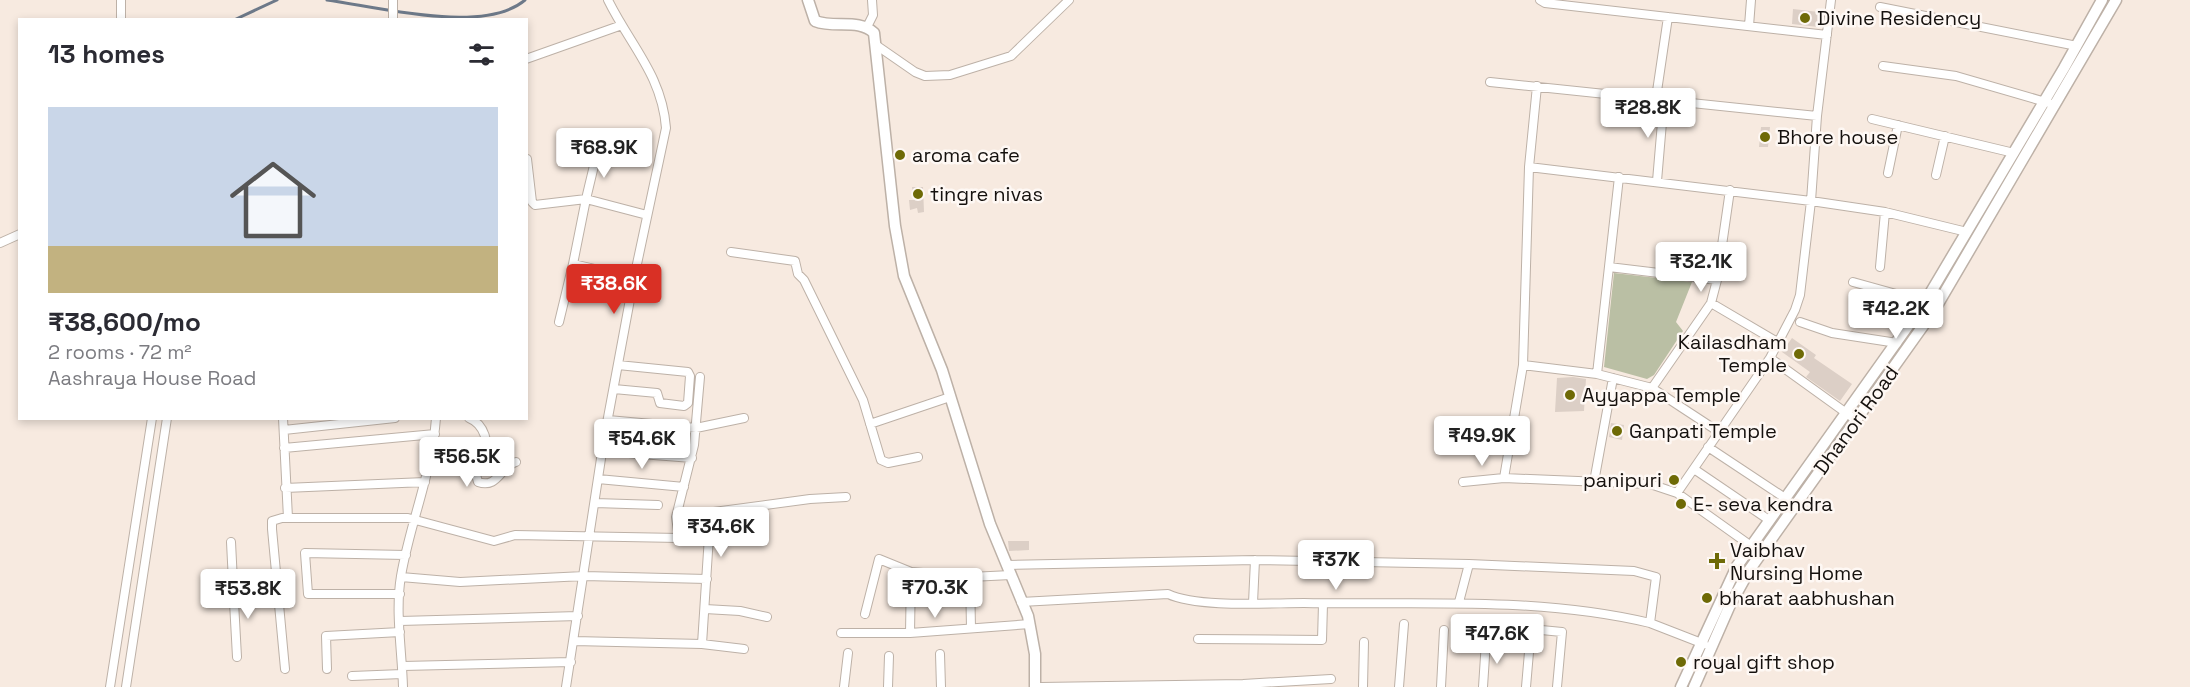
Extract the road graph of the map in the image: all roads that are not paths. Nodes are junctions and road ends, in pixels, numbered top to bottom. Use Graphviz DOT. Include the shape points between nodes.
graph roads {
  1 [pos="121,0"];
  2 [pos="393,0"];
  3 [pos="608,0"];
  4 [pos="808,0"];
  5 [pos="872,0"];
  6 [pos="1069,0"];
  7 [pos="1540,0"];
  8 [pos="1751,0"];
  9 [pos="1831,0"];
  10 [pos="2102,0"];
  11 [pos="2116,0"];
  12 [pos="1880,7"];
  13 [pos="1668,17"];
  14 [pos="121,18"];
  15 [pos="393,18"];
  16 [pos="622,25"];
  17 [pos="1749,26"];
  18 [pos="867,27"];
  19 [pos="1827,34"];
  20 [pos="876,45"];
  21 [pos="2077,45"];
  22 [pos="528,58"];
  23 [pos="1883,66"];
  24 [pos="1490,82"];
  25 [pos="1537,86"];
  26 [pos="1660,98"];
  27 [pos="2045,101"];
  28 [pos="2055,106"];
  29 [pos="1817,116"];
  30 [pos="1872,119"];
  31 [pos="1898,125"];
  32 [pos="1945,136"];
  33 [pos="597,153"];
  34 [pos="2014,153"];
  35 [pos="1529,167"];
  36 [pos="528,168"];
  37 [pos="1888,173"];
  38 [pos="1936,175"];
  39 [pos="1619,177"];
  40 [pos="1657,182"];
  41 [pos="1730,190"];
  42 [pos="586,200"];
  43 [pos="1810,201"];
  44 [pos="1885,212"];
  45 [pos="647,215"];
  46 [pos="1967,232"];
  47 [pos="18,235"];
  48 [pos="0,243"];
  49 [pos="731,252"];
  50 [pos="573,264"];
  51 [pos="1609,267"];
  52 [pos="1880,267"];
  53 [pos="633,278"];
  54 [pos="1717,280"];
  55 [pos="1854,282"];
  56 [pos="1925,302"];
  57 [pos="1711,303"];
  58 [pos="559,322"];
  59 [pos="1800,322"];
  60 [pos="1779,343"];
  61 [pos="1897,343"];
  62 [pos="1770,358"];
  63 [pos="618,365"];
  64 [pos="1523,365"];
  65 [pos="1598,374"];
  66 [pos="699,376"];
  67 [pos="1613,378"];
  68 [pos="1652,388"];
  69 [pos="614,389"];
  70 [pos="950,397"];
  71 [pos="1852,416"];
  72 [pos="744,418"];
  73 [pos="152,420"];
  74 [pos="167,420"];
  75 [pos="283,420"];
  76 [pos="376,420"];
  77 [pos="436,420"];
  78 [pos="473,420"];
  79 [pos="608,420"];
  80 [pos="870,424"];
  81 [pos="696,428"];
  82 [pos="284,430"];
  83 [pos="1719,432"];
  84 [pos="435,434"];
  85 [pos="1708,447"];
  86 [pos="284,448"];
  87 [pos="603,451"];
  88 [pos="918,457"];
  89 [pos="692,458"];
  90 [pos="516,462"];
  91 [pos="1694,469"];
  92 [pos="1504,478"];
  93 [pos="598,479"];
  94 [pos="425,482"];
  95 [pos="1463,482"];
  96 [pos="1594,482"];
  97 [pos="684,487"];
  98 [pos="285,488"];
  99 [pos="1677,493"];
  100 [pos="846,497"];
  101 [pos="1785,498"];
  102 [pos="595,503"];
  103 [pos="658,505"];
  104 [pos="676,517"];
  105 [pos="288,518"];
  106 [pos="415,519"];
  107 [pos="1769,520"];
  108 [pos="590,537"];
  109 [pos="679,538"];
  110 [pos="231,542"];
  111 [pos="1751,546"];
  112 [pos="1761,553"];
  113 [pos="406,555"];
  114 [pos="1255,560"];
  115 [pos="1469,564"];
  116 [pos="1009,570"];
  117 [pos="911,572"];
  118 [pos="584,576"];
  119 [pos="401,577"];
  120 [pos="970,577"];
  121 [pos="707,579"];
  122 [pos="400,594"];
  123 [pos="278,600"];
  124 [pos="234,602"];
  125 [pos="1021,602"];
  126 [pos="1459,602"];
  127 [pos="1253,603"];
  128 [pos="1323,604"];
  129 [pos="705,609"];
  130 [pos="865,614"];
  131 [pos="578,616"];
  132 [pos="767,617"];
  133 [pos="400,621"];
  134 [pos="1650,623"];
  135 [pos="1030,624"];
  136 [pos="1404,624"];
  137 [pos="971,628"];
  138 [pos="1444,630"];
  139 [pos="400,632"];
  140 [pos="841,633"];
  141 [pos="910,633"];
  142 [pos="1198,639"];
  143 [pos="574,641"];
  144 [pos="1486,641"];
  145 [pos="1364,642"];
  146 [pos="702,644"];
  147 [pos="1699,644"];
  148 [pos="1712,645"];
  149 [pos="744,649"];
  150 [pos="848,653"];
  151 [pos="940,654"];
  152 [pos="889,656"];
  153 [pos="237,657"];
  154 [pos="571,662"];
  155 [pos="285,669"];
  156 [pos="327,669"];
  157 [pos="402,670"];
  158 [pos="352,676"];
  159 [pos="1331,679"];
  160 [pos="1683,683"];
  161 [pos="1695,686"];
  162 [pos="110,687"];
  163 [pos="126,687"];
  164 [pos="403,687"];
  165 [pos="566,687"];
  166 [pos="844,687"];
  167 [pos="888,687"];
  168 [pos="941,687"];
  169 [pos="1035,687"];
  170 [pos="1040,687"];
  171 [pos="1363,687"];
  172 [pos="1399,687"];
  173 [pos="1441,687"];
  174 [pos="1483,687"];
  175 [pos="1526,687"];
  176 [pos="1557,687"];
  1 -- 14 [label="street"];
  2 -- 15 [label="street"];
  3 -- 16 [label="street"];
  4 -- 18 [label="main road" via="815,21 827,26"];
  5 -- 18 [label="street" via="873,15"];
  6 -- 20 [label="street" via="1011,56 950,75 926,76 915,72"];
  7 -- 13 [label="street"];
  8 -- 17 [label="street"];
  9 -- 19 [label="street"];
  10 -- 21 [label="main road, Dhanori Road"];
  11 -- 28 [label="main road, Dhanori Road"];
  12 -- 21 [label="street"];
  13 -- 17 [label="street"];
  13 -- 26 [label="street"];
  16 -- 22 [label="street"];
  16 -- 45 [label="street" via="653,76 664,106 665,140"];
  17 -- 19 [label="street"];
  18 -- 20 [label="main road" via="874,33"];
  19 -- 29 [label="street"];
  20 -- 70 [label="main road" via="904,276"];
  21 -- 27 [label="main road, Dhanori Road"];
  23 -- 27 [label="street" via="1956,76"];
  24 -- 25 [label="street"];
  25 -- 26 [label="street"];
  25 -- 35 [label="street"];
  26 -- 29 [label="street"];
  26 -- 40 [label="street"];
  27 -- 28 [label="street"];
  27 -- 34 [label="main road, Dhanori Road"];
  28 -- 71 [label="main road, Dhanori Road" via="1935,309"];
  29 -- 43 [label="street"];
  30 -- 31 [label="street"];
  31 -- 32 [label="street"];
  31 -- 37 [label="street"];
  32 -- 34 [label="street"];
  32 -- 38 [label="street"];
  33 -- 42 [label="street"];
  34 -- 46 [label="main road, Dhanori Road"];
  35 -- 39 [label="street"];
  35 -- 64 [label="street"];
  36 -- 42 [label="street" via="532,204"];
  39 -- 40 [label="street"];
  39 -- 51 [label="street"];
  40 -- 41 [label="street"];
  41 -- 43 [label="street"];
  41 -- 54 [label="street"];
  42 -- 45 [label="street"];
  42 -- 50 [label="street"];
  43 -- 44 [label="street"];
  43 -- 60 [label="street" via="1800,295"];
  44 -- 46 [label="street"];
  44 -- 52 [label="street"];
  45 -- 53 [label="street"];
  46 -- 56 [label="main road, Dhanori Road"];
  47 -- 48 [label="street"];
  49 -- 80 [label="street" via="795,261 798,274 855,382"];
  50 -- 53 [label="street"];
  50 -- 58 [label="street"];
  51 -- 54 [label="street"];
  51 -- 65 [label="street"];
  53 -- 63 [label="street"];
  54 -- 57 [label="street"];
  55 -- 56 [label="street"];
  56 -- 61 [label="main road, Dhanori Road"];
  57 -- 60 [label="street"];
  57 -- 68 [label="street"];
  59 -- 61 [label="street" via="1832,333"];
  60 -- 62 [label="street"];
  61 -- 71 [label="main road, Dhanori Road"];
  62 -- 71 [label="street"];
  62 -- 83 [label="street"];
  63 -- 69 [label="street"];
  63 -- 69 [label="street" via="688,372 688,403 660,403 657,393"];
  64 -- 65 [label="street"];
  64 -- 92 [label="street"];
  65 -- 67 [label="street"];
  66 -- 81 [label="street"];
  67 -- 68 [label="street"];
  67 -- 96 [label="street"];
  68 -- 83 [label="street"];
  69 -- 79 [label="street"];
  70 -- 80 [label="street"];
  70 -- 116 [label="main road" via="981,500"];
  71 -- 101 [label="main road, Dhanori Road"];
  71 -- 112 [label="main road, Dhanori Road"];
  72 -- 81 [label="street"];
  73 -- 162 [label="street"];
  74 -- 163 [label="street"];
  75 -- 82 [label="street"];
  76 -- 82 [label="street"];
  77 -- 84 [label="street"];
  78 -- 90 [label="street" via="483,429 486,442 483,459 475,471 478,482 496,481 507,466"];
  79 -- 81 [label="street"];
  79 -- 87 [label="street"];
  80 -- 88 [label="street" via="884,463"];
  81 -- 89 [label="street"];
  82 -- 86 [label="street"];
  83 -- 85 [label="street"];
  84 -- 86 [label="street"];
  84 -- 94 [label="street"];
  85 -- 91 [label="street"];
  85 -- 101 [label="street"];
  86 -- 98 [label="street"];
  87 -- 89 [label="street"];
  87 -- 93 [label="street"];
  89 -- 97 [label="street"];
  91 -- 99 [label="street"];
  91 -- 107 [label="street"];
  92 -- 95 [label="street"];
  92 -- 96 [label="street"];
  93 -- 97 [label="street"];
  93 -- 102 [label="street"];
  94 -- 98 [label="street"];
  94 -- 106 [label="street"];
  96 -- 99 [label="street" via="1650,484"];
  97 -- 104 [label="street"];
  98 -- 105 [label="street"];
  99 -- 111 [label="street"];
  100 -- 104 [label="street" via="810,498"];
  101 -- 107 [label="main road, Dhanori Road"];
  102 -- 103 [label="street"];
  102 -- 108 [label="street"];
  104 -- 109 [label="street"];
  105 -- 106 [label="street"];
  105 -- 123 [label="street" via="272,521"];
  106 -- 108 [label="street" via="494,541 514,535"];
  106 -- 113 [label="street"];
  107 -- 111 [label="main road, Dhanori Road"];
  108 -- 109 [label="street"];
  108 -- 118 [label="street"];
  109 -- 121 [label="street" via="709,536"];
  110 -- 124 [label="street"];
  111 -- 112 [label="street"];
  111 -- 147 [label="main road, Dhanori Road" via="1733,572"];
  112 -- 148 [label="main road, Dhanori Road"];
  113 -- 119 [label="street"];
  113 -- 122 [label="street" via="305,553 308,594"];
  114 -- 115 [label="street"];
  114 -- 116 [label="street"];
  114 -- 127 [label="street"];
  115 -- 126 [label="street"];
  115 -- 134 [label="street" via="1634,571 1656,577"];
  116 -- 120 [label="street"];
  116 -- 125 [label="main road"];
  117 -- 120 [label="street"];
  117 -- 130 [label="street" via="879,559"];
  117 -- 141 [label="street"];
  118 -- 119 [label="street" via="460,582"];
  118 -- 121 [label="street"];
  118 -- 131 [label="street"];
  119 -- 122 [label="street"];
  120 -- 137 [label="street"];
  121 -- 129 [label="street"];
  122 -- 133 [label="street"];
  123 -- 124 [label="street"];
  123 -- 155 [label="street"];
  124 -- 153 [label="street"];
  125 -- 127 [label="street" via="1168,594 1183,600"];
  125 -- 135 [label="main road"];
  126 -- 128 [label="street"];
  126 -- 134 [label="street" via="1604,612"];
  127 -- 128 [label="street"];
  128 -- 142 [label="street" via="1322,640"];
  129 -- 132 [label="street"];
  129 -- 146 [label="street"];
  131 -- 133 [label="street"];
  131 -- 143 [label="street"];
  133 -- 139 [label="street"];
  134 -- 147 [label="street"];
  135 -- 137 [label="street"];
  135 -- 169 [label="main road"];
  136 -- 172 [label="street"];
  137 -- 141 [label="street"];
  138 -- 173 [label="street"];
  139 -- 156 [label="street" via="326,636"];
  139 -- 157 [label="street"];
  140 -- 141 [label="street"];
  143 -- 146 [label="street"];
  143 -- 154 [label="street"];
  144 -- 174 [label="street"];
  145 -- 171 [label="street"];
  146 -- 149 [label="street"];
  147 -- 148 [label="street"];
  147 -- 160 [label="main road, Dhanori Road"];
  148 -- 161 [label="main road, Dhanori Road"];
  150 -- 166 [label="street"];
  151 -- 168 [label="street"];
  152 -- 167 [label="street"];
  154 -- 157 [label="street"];
  154 -- 165 [label="street"];
  157 -- 158 [label="street"];
  157 -- 164 [label="street"];
  159 -- 170 [label="street"];
  160 -- 161 [label="main road"];
  175 -- 176 [label="street" via="1531,629 1562,632"];
}
